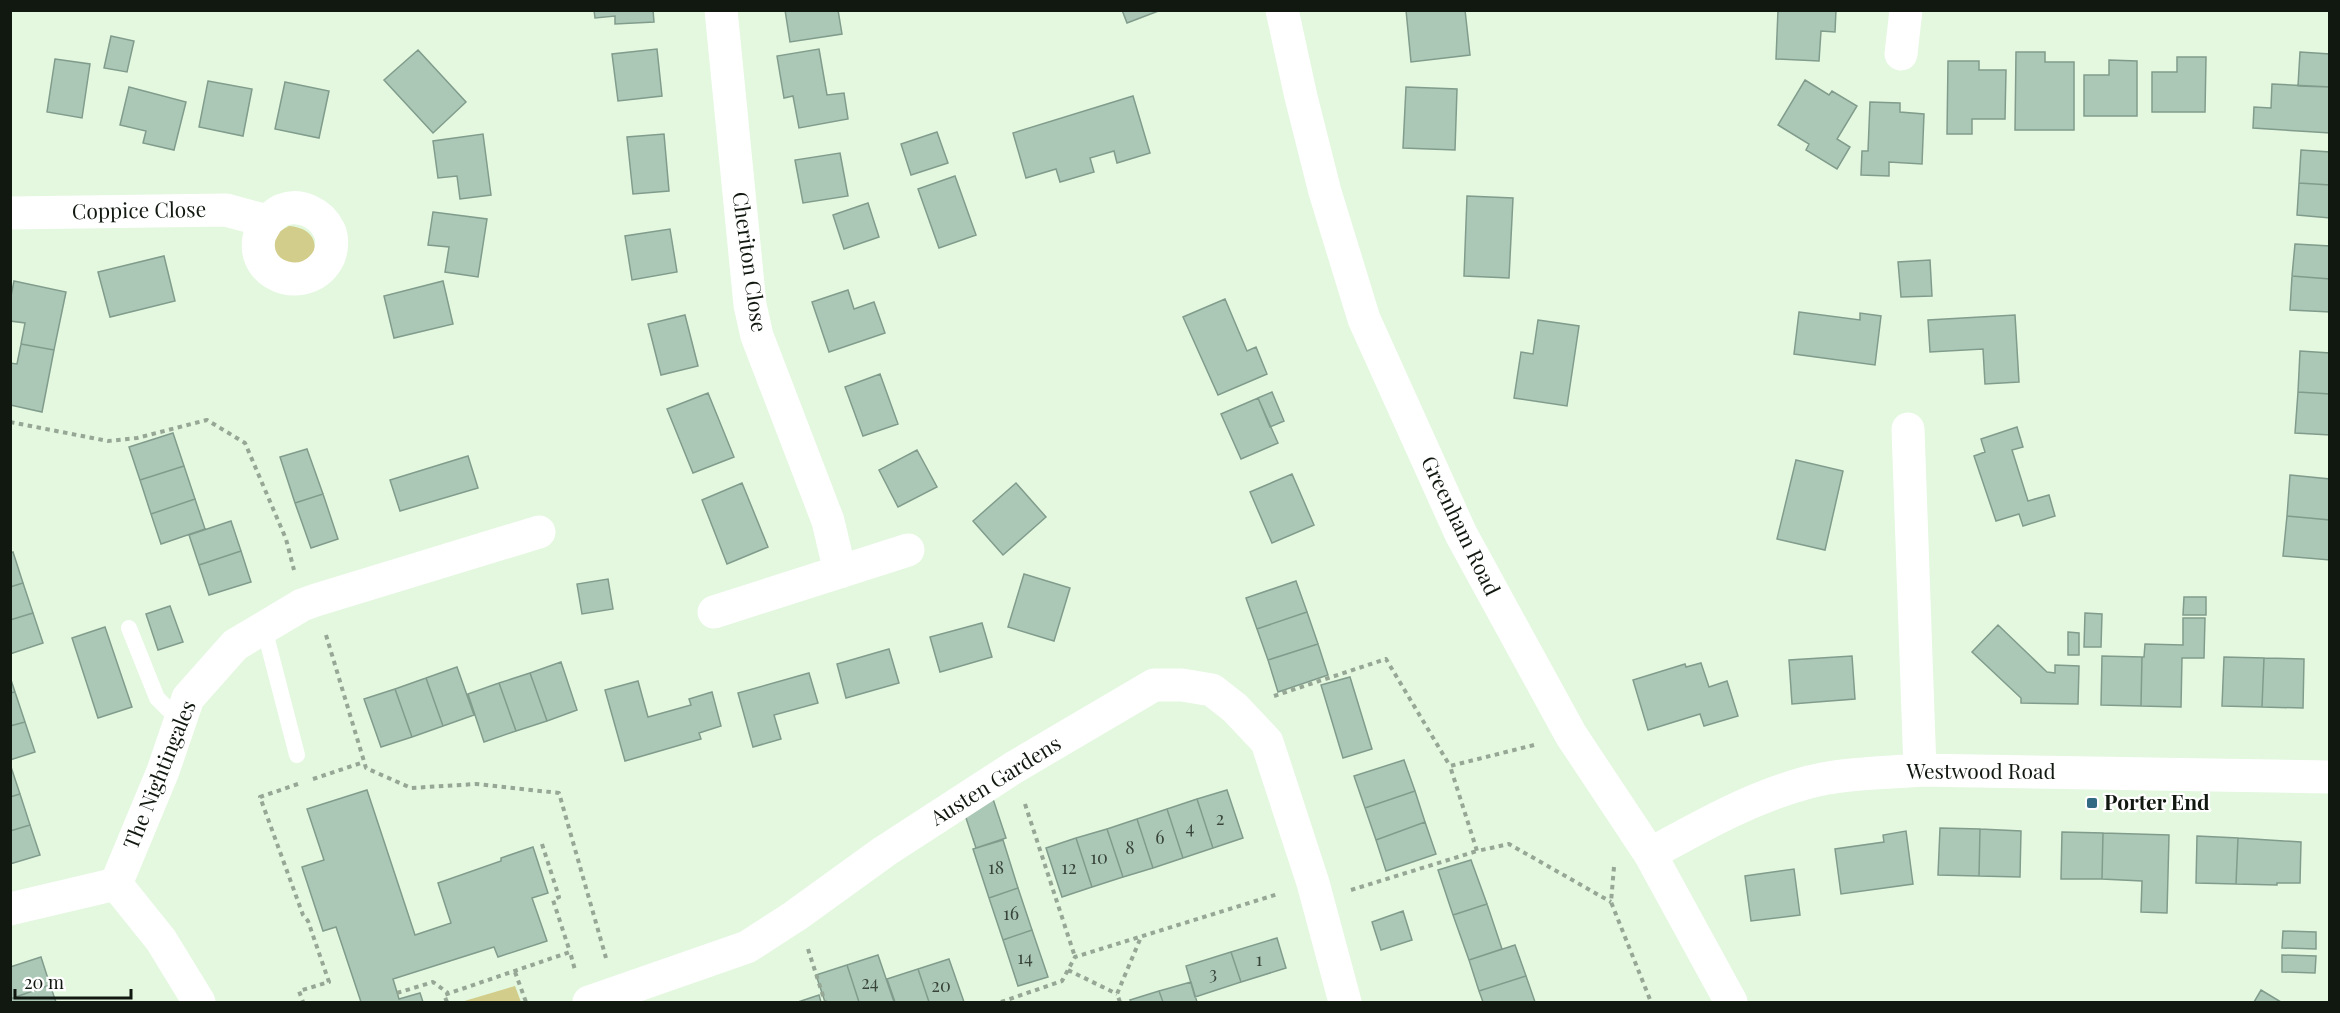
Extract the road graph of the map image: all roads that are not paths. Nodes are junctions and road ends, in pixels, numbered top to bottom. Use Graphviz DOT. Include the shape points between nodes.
graph roads {
  1 [pos="721,10"];
  2 [pos="1282,10"];
  3 [pos="1906,10"];
  4 [pos="1901,54"];
  5 [pos="10,213"];
  6 [pos="267,221"];
  7 [pos="1908,429"];
  8 [pos="538,532"];
  9 [pos="908,550"];
  10 [pos="840,572"];
  11 [pos="714,612"];
  12 [pos="129,628"];
  13 [pos="264,628"];
  14 [pos="180,721"];
  15 [pos="297,754"];
  16 [pos="1920,770"];
  17 [pos="2330,777"];
  18 [pos="1650,854"];
  19 [pos="116,884"];
  20 [pos="10,909"];
  21 [pos="603,998"];
  22 [pos="199,1002"];
  23 [pos="1345,1002"];
  24 [pos="1731,1002"];
  1 -- 10 [label="street, Cheriton Close" via="750,305 828,522"];
  2 -- 18 [label="street, Greenham Road" via="1325,192 1364,319 1461,534 1571,735"];
  3 -- 4 [label="street"];
  5 -- 6 [label="street, Coppice Close" via="226,210"];
  7 -- 16 [label="street"];
  8 -- 13 [label="street, The Nightingales" via="309,602"];
  9 -- 10 [label="street"];
  10 -- 11 [label="street"];
  12 -- 14 [label="lane" via="157,698"];
  13 -- 14 [label="street, The Nightingales" via="235,645 188,698"];
  13 -- 15 [label="lane"];
  14 -- 19 [label="street, The Nightingales"];
  16 -- 17 [label="street, Westwood Road"];
  16 -- 18 [label="street, Westwood Road" via="1811,781 1729,811"];
  18 -- 24 [label="street, Greenham Road"];
  19 -- 20 [label="street"];
  19 -- 22 [label="street" via="161,940"];
  21 -- 23 [label="street, Austen Gardens" via="747,946 885,850 1013,768 1154,685 1182,685 1212,690 1267,742"];
}
